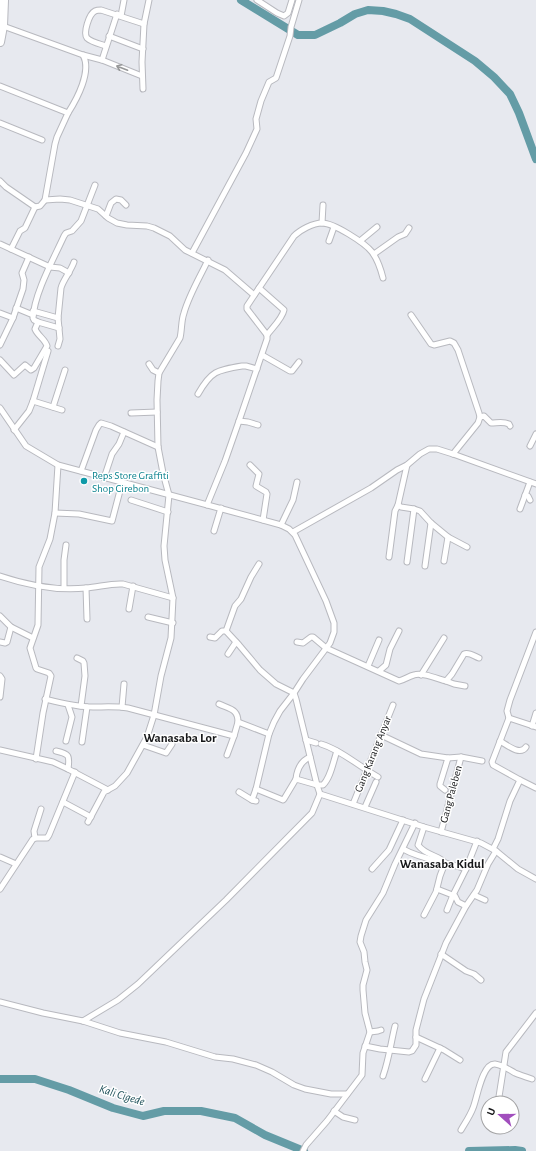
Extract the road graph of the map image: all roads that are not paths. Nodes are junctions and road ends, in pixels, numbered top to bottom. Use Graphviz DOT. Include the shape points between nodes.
graph roads {
  1 [pos="4,0"];
  2 [pos="124,0"];
  3 [pos="149,0"];
  4 [pos="257,0"];
  5 [pos="292,0"];
  6 [pos="299,0"];
  7 [pos="265,3"];
  8 [pos="119,15"];
  9 [pos="144,24"];
  10 [pos="3,26"];
  11 [pos="109,36"];
  12 [pos="0,42"];
  13 [pos="106,46"];
  14 [pos="143,49"];
  15 [pos="87,55"];
  16 [pos="102,60"];
  17 [pos="142,76"];
  18 [pos="0,86"];
  19 [pos="143,89"];
  20 [pos="68,113"];
  21 [pos="0,123"];
  22 [pos="42,140"];
  23 [pos="0,181"];
  24 [pos="95,185"];
  25 [pos="45,200"];
  26 [pos="126,205"];
  27 [pos="323,205"];
  28 [pos="88,206"];
  29 [pos="35,208"];
  30 [pos="106,216"];
  31 [pos="322,223"];
  32 [pos="334,227"];
  33 [pos="377,227"];
  34 [pos="409,228"];
  35 [pos="329,241"];
  36 [pos="360,241"];
  37 [pos="0,244"];
  38 [pos="11,249"];
  39 [pos="192,253"];
  40 [pos="374,254"];
  41 [pos="29,257"];
  42 [pos="208,260"];
  43 [pos="74,262"];
  44 [pos="50,267"];
  45 [pos="69,273"];
  46 [pos="383,278"];
  47 [pos="259,288"];
  48 [pos="254,295"];
  49 [pos="16,308"];
  50 [pos="0,313"];
  51 [pos="33,313"];
  52 [pos="411,315"];
  53 [pos="13,318"];
  54 [pos="58,318"];
  55 [pos="38,322"];
  56 [pos="59,328"];
  57 [pos="267,335"];
  58 [pos="0,345"];
  59 [pos="58,346"];
  60 [pos="48,351"];
  61 [pos="262,355"];
  62 [pos="0,360"];
  63 [pos="299,362"];
  64 [pos="149,364"];
  65 [pos="257,369"];
  66 [pos="65,370"];
  67 [pos="159,373"];
  68 [pos="198,394"];
  69 [pos="33,401"];
  70 [pos="53,407"];
  71 [pos="0,408"];
  72 [pos="62,410"];
  73 [pos="157,412"];
  74 [pos="131,413"];
  75 [pos="480,418"];
  76 [pos="239,421"];
  77 [pos="258,425"];
  78 [pos="510,426"];
  79 [pos="14,430"];
  80 [pos="124,432"];
  81 [pos="536,434"];
  82 [pos="530,446"];
  83 [pos="158,447"];
  84 [pos="453,454"];
  85 [pos="58,465"];
  86 [pos="250,465"];
  87 [pos="402,468"];
  88 [pos="81,471"];
  89 [pos="104,478"];
  90 [pos="297,482"];
  91 [pos="122,483"];
  92 [pos="535,484"];
  93 [pos="169,495"];
  94 [pos="525,495"];
  95 [pos="131,500"];
  96 [pos="530,500"];
  97 [pos="207,505"];
  98 [pos="398,505"];
  99 [pos="221,508"];
  100 [pos="414,509"];
  101 [pos="520,509"];
  102 [pos="168,512"];
  103 [pos="55,513"];
  104 [pos="263,520"];
  105 [pos="431,523"];
  106 [pos="281,525"];
  107 [pos="214,531"];
  108 [pos="293,532"];
  109 [pos="448,537"];
  110 [pos="66,545"];
  111 [pos="467,547"];
  112 [pos="389,557"];
  113 [pos="444,560"];
  114 [pos="407,562"];
  115 [pos="259,564"];
  116 [pos="425,566"];
  117 [pos="0,576"];
  118 [pos="39,585"];
  119 [pos="133,586"];
  120 [pos="64,588"];
  121 [pos="86,588"];
  122 [pos="173,598"];
  123 [pos="129,609"];
  124 [pos="0,616"];
  125 [pos="148,617"];
  126 [pos="87,619"];
  127 [pos="173,623"];
  128 [pos="10,627"];
  129 [pos="226,631"];
  130 [pos="399,631"];
  131 [pos="536,632"];
  132 [pos="210,637"];
  133 [pos="33,638"];
  134 [pos="444,638"];
  135 [pos="379,640"];
  136 [pos="0,642"];
  137 [pos="236,642"];
  138 [pos="297,642"];
  139 [pos="326,648"];
  140 [pos="228,654"];
  141 [pos="77,658"];
  142 [pos="479,658"];
  143 [pos="368,666"];
  144 [pos="379,671"];
  145 [pos="421,675"];
  146 [pos="0,676"];
  147 [pos="446,681"];
  148 [pos="124,684"];
  149 [pos="465,686"];
  150 [pos="294,693"];
  151 [pos="0,697"];
  152 [pos="45,699"];
  153 [pos="219,704"];
  154 [pos="68,705"];
  155 [pos="393,705"];
  156 [pos="81,706"];
  157 [pos="87,707"];
  158 [pos="122,707"];
  159 [pos="536,713"];
  160 [pos="154,715"];
  161 [pos="509,718"];
  162 [pos="238,722"];
  163 [pos="534,726"];
  164 [pos="269,734"];
  165 [pos="382,735"];
  166 [pos="234,736"];
  167 [pos="306,740"];
  168 [pos="66,741"];
  169 [pos="500,741"];
  170 [pos="82,742"];
  171 [pos="172,744"];
  172 [pos="143,745"];
  173 [pos="526,747"];
  174 [pos="0,750"];
  175 [pos="56,751"];
  176 [pos="337,751"];
  177 [pos="227,755"];
  178 [pos="310,757"];
  179 [pos="461,757"];
  180 [pos="448,758"];
  181 [pos="36,759"];
  182 [pos="482,761"];
  183 [pos="68,769"];
  184 [pos="367,769"];
  185 [pos="74,772"];
  186 [pos="296,779"];
  187 [pos="520,780"];
  188 [pos="317,785"];
  189 [pos="536,788"];
  190 [pos="256,789"];
  191 [pos="108,790"];
  192 [pos="445,790"];
  193 [pos="239,792"];
  194 [pos="320,794"];
  195 [pos="63,802"];
  196 [pos="352,804"];
  197 [pos="365,808"];
  198 [pos="41,809"];
  199 [pos="91,817"];
  200 [pos="403,820"];
  201 [pos="88,822"];
  202 [pos="415,823"];
  203 [pos="424,827"];
  204 [pos="441,832"];
  205 [pos="35,838"];
  206 [pos="477,841"];
  207 [pos="403,849"];
  208 [pos="494,850"];
  209 [pos="0,857"];
  210 [pos="445,862"];
  211 [pos="16,864"];
  212 [pos="372,869"];
  213 [pos="466,869"];
  214 [pos="536,879"];
  215 [pos="0,889"];
  216 [pos="437,889"];
  217 [pos="453,895"];
  218 [pos="474,895"];
  219 [pos="485,900"];
  220 [pos="466,906"];
  221 [pos="447,910"];
  222 [pos="424,915"];
  223 [pos="441,954"];
  224 [pos="481,980"];
  225 [pos="0,1002"];
  226 [pos="536,1013"];
  227 [pos="84,1020"];
  228 [pos="396,1026"];
  229 [pos="381,1030"];
  230 [pos="370,1032"];
  231 [pos="416,1037"];
  232 [pos="365,1046"];
  233 [pos="440,1048"];
  234 [pos="389,1050"];
  235 [pos="460,1060"];
  236 [pos="504,1066"];
  237 [pos="383,1076"];
  238 [pos="425,1079"];
  239 [pos="532,1079"];
  240 [pos="348,1094"];
  241 [pos="499,1095"];
  242 [pos="334,1111"];
  243 [pos="355,1120"];
  244 [pos="461,1130"];
  245 [pos="303,1151"];
  1 -- 10 [label="main road"];
  2 -- 8 [label="street"];
  3 -- 9 [label="street"];
  4 -- 7 [label="street"];
  5 -- 7 [label="street" via="286,16 277,13"];
  6 -- 39 [label="street" via="276,78 269,82 261,101 256,119 257,129"];
  8 -- 9 [label="street"];
  8 -- 11 [label="street"];
  8 -- 13 [label="street" via="102,10 96,10 91,15 86,36"];
  9 -- 14 [label="street"];
  10 -- 12 [label="main road"];
  10 -- 15 [label="street"];
  11 -- 13 [label="street"];
  11 -- 14 [label="street"];
  13 -- 16 [label="street"];
  14 -- 17 [label="street"];
  15 -- 16 [label="street"];
  15 -- 20 [label="street" via="84,58 86,65 82,84"];
  17 -- 16 [label="street, one-way"];
  17 -- 19 [label="street"];
  18 -- 20 [label="street"];
  20 -- 25 [label="street" via="55,144"];
  21 -- 22 [label="street"];
  23 -- 29 [label="street"];
  24 -- 28 [label="street"];
  25 -- 28 [label="street" via="66,199"];
  25 -- 29 [label="street"];
  26 -- 30 [label="street" via="116,199 111,203"];
  27 -- 31 [label="street"];
  28 -- 30 [label="street"];
  28 -- 44 [label="street" via="79,224 65,235"];
  29 -- 38 [label="street"];
  30 -- 39 [label="street" via="127,225 151,227 166,234"];
  31 -- 32 [label="street"];
  31 -- 47 [label="street" via="302,229"];
  32 -- 35 [label="street"];
  32 -- 36 [label="street"];
  33 -- 36 [label="street"];
  34 -- 40 [label="street" via="405,234"];
  36 -- 40 [label="street"];
  37 -- 38 [label="street"];
  38 -- 41 [label="street"];
  39 -- 42 [label="street"];
  40 -- 46 [label="street"];
  41 -- 44 [label="street"];
  41 -- 49 [label="street" via="22,271 24,283"];
  42 -- 48 [label="street" via="225,270"];
  42 -- 67 [label="street" via="185,310 178,342"];
  43 -- 45 [label="street"];
  44 -- 45 [label="street" via="60,268"];
  44 -- 51 [label="street"];
  45 -- 54 [label="street" via="62,284"];
  47 -- 48 [label="street"];
  47 -- 57 [label="street" via="284,310"];
  48 -- 57 [label="street" via="248,302 247,309"];
  49 -- 51 [label="street"];
  49 -- 53 [label="street"];
  50 -- 53 [label="street"];
  51 -- 54 [label="street"];
  51 -- 55 [label="street" via="33,318"];
  52 -- 75 [label="street" via="431,344 450,341 454,343"];
  53 -- 58 [label="street"];
  54 -- 56 [label="street"];
  55 -- 56 [label="street"];
  55 -- 62 [label="street" via="36,332 47,346 34,368 30,370 25,365 14,375"];
  56 -- 59 [label="street"];
  57 -- 61 [label="street"];
  60 -- 69 [label="street"];
  61 -- 63 [label="street" via="290,371"];
  61 -- 65 [label="street"];
  64 -- 67 [label="street"];
  65 -- 68 [label="street" via="242,366 218,371 205,382"];
  65 -- 76 [label="street"];
  66 -- 70 [label="street"];
  67 -- 73 [label="street"];
  69 -- 70 [label="street"];
  69 -- 79 [label="street" via="29,411"];
  70 -- 72 [label="street"];
  71 -- 79 [label="street"];
  73 -- 74 [label="street"];
  73 -- 83 [label="street"];
  75 -- 78 [label="street" via="484,416 491,423 502,422"];
  75 -- 84 [label="street"];
  76 -- 77 [label="street"];
  76 -- 97 [label="street"];
  79 -- 85 [label="street" via="30,449"];
  80 -- 83 [label="street"];
  80 -- 88 [label="street" via="100,424"];
  80 -- 89 [label="street" via="112,454"];
  81 -- 82 [label="street"];
  83 -- 93 [label="street"];
  84 -- 87 [label="street" via="429,449"];
  84 -- 92 [label="street"];
  85 -- 88 [label="street"];
  85 -- 103 [label="street"];
  86 -- 104 [label="street" via="259,474 256,486 268,494"];
  87 -- 98 [label="street"];
  87 -- 108 [label="street"];
  88 -- 89 [label="street"];
  89 -- 91 [label="street"];
  90 -- 106 [label="street" via="293,500"];
  91 -- 93 [label="street"];
  91 -- 103 [label="street" via="112,521 79,514"];
  92 -- 94 [label="street"];
  93 -- 97 [label="street"];
  93 -- 102 [label="street"];
  94 -- 96 [label="street"];
  94 -- 101 [label="street"];
  95 -- 102 [label="street"];
  97 -- 99 [label="street"];
  98 -- 100 [label="street" via="401,508"];
  98 -- 112 [label="street"];
  99 -- 104 [label="street"];
  99 -- 107 [label="street"];
  100 -- 105 [label="street" via="420,511"];
  100 -- 114 [label="street"];
  102 -- 122 [label="street" via="164,546"];
  103 -- 118 [label="street" via="49,543 40,567"];
  104 -- 106 [label="street"];
  105 -- 109 [label="street"];
  105 -- 116 [label="street"];
  106 -- 108 [label="street"];
  108 -- 139 [label="street" via="334,623 333,636"];
  109 -- 111 [label="street"];
  109 -- 113 [label="street"];
  110 -- 120 [label="street"];
  115 -- 129 [label="street" via="235,606"];
  117 -- 118 [label="street"];
  118 -- 120 [label="street"];
  118 -- 133 [label="street" via="38,625"];
  119 -- 121 [label="street" via="115,583"];
  119 -- 122 [label="street"];
  119 -- 123 [label="street"];
  120 -- 121 [label="street"];
  121 -- 126 [label="street"];
  122 -- 127 [label="street"];
  124 -- 128 [label="street"];
  125 -- 127 [label="street"];
  127 -- 160 [label="street"];
  128 -- 133 [label="street"];
  128 -- 136 [label="street" via="7,642"];
  129 -- 132 [label="street" via="222,631 215,638"];
  129 -- 137 [label="street"];
  130 -- 144 [label="street" via="386,665"];
  131 -- 161 [label="street" via="510,700 507,711"];
  133 -- 152 [label="street" via="30,650 36,668 51,676"];
  134 -- 145 [label="street"];
  135 -- 143 [label="street"];
  137 -- 140 [label="street"];
  137 -- 150 [label="street" via="260,670 276,684"];
  138 -- 139 [label="street" via="303,643 313,637"];
  139 -- 143 [label="street"];
  139 -- 150 [label="street"];
  141 -- 156 [label="street" via="83,661 85,671"];
  142 -- 147 [label="street" via="464,654"];
  143 -- 144 [label="street"];
  144 -- 145 [label="street" via="399,680"];
  145 -- 147 [label="street"];
  146 -- 151 [label="street"];
  147 -- 149 [label="street"];
  148 -- 158 [label="street"];
  150 -- 164 [label="street" via="275,718"];
  150 -- 167 [label="street"];
  152 -- 154 [label="street"];
  152 -- 181 [label="street"];
  153 -- 162 [label="street" via="235,712 238,715"];
  154 -- 156 [label="street"];
  154 -- 168 [label="street" via="72,717"];
  155 -- 165 [label="street, Gang Karang Anyar"];
  156 -- 157 [label="street"];
  157 -- 158 [label="street"];
  157 -- 170 [label="street"];
  158 -- 160 [label="street"];
  159 -- 163 [label="street"];
  160 -- 166 [label="street"];
  160 -- 172 [label="street"];
  161 -- 163 [label="street"];
  161 -- 169 [label="street"];
  162 -- 164 [label="street"];
  162 -- 166 [label="street"];
  164 -- 190 [label="street"];
  165 -- 180 [label="street" via="421,754"];
  165 -- 184 [label="street, Gang Karang Anyar"];
  166 -- 177 [label="street"];
  167 -- 176 [label="street"];
  167 -- 178 [label="street"];
  169 -- 173 [label="street" via="518,750 524,750"];
  169 -- 187 [label="street" via="493,765"];
  171 -- 172 [label="street" via="166,753"];
  172 -- 191 [label="street" via="127,773"];
  174 -- 181 [label="street"];
  175 -- 183 [label="street" via="68,756"];
  176 -- 184 [label="street"];
  176 -- 188 [label="street" via="325,783"];
  178 -- 186 [label="street" via="303,760"];
  178 -- 188 [label="street"];
  179 -- 180 [label="street"];
  179 -- 182 [label="street"];
  179 -- 204 [label="street, Gang Paleben"];
  180 -- 192 [label="street" via="440,784"];
  181 -- 183 [label="street" via="53,762"];
  183 -- 185 [label="street"];
  184 -- 196 [label="street, Gang Karang Anyar"];
  184 -- 197 [label="street" via="377,780"];
  185 -- 191 [label="street"];
  185 -- 195 [label="street"];
  186 -- 188 [label="street"];
  186 -- 190 [label="street" via="282,800"];
  187 -- 189 [label="street"];
  187 -- 208 [label="street" via="510,801"];
  188 -- 194 [label="street"];
  190 -- 193 [label="street" via="254,801"];
  191 -- 199 [label="street" via="103,794"];
  194 -- 196 [label="street"];
  194 -- 227 [label="street" via="312,814 221,905 138,984 118,1000"];
  195 -- 199 [label="street"];
  195 -- 205 [label="street" via="48,837"];
  196 -- 197 [label="street"];
  197 -- 200 [label="street"];
  198 -- 205 [label="street" via="34,831"];
  199 -- 201 [label="street"];
  200 -- 202 [label="street"];
  200 -- 212 [label="street" via="389,850"];
  202 -- 203 [label="street"];
  202 -- 207 [label="street"];
  203 -- 204 [label="street"];
  203 -- 210 [label="street" via="418,846"];
  204 -- 206 [label="street"];
  205 -- 211 [label="street"];
  206 -- 208 [label="street"];
  206 -- 213 [label="street"];
  207 -- 210 [label="street" via="418,856"];
  207 -- 230 [label="street" via="383,893 366,920 360,942 367,970 363,990"];
  208 -- 214 [label="street"];
  208 -- 218 [label="street"];
  209 -- 211 [label="street"];
  210 -- 213 [label="street"];
  210 -- 216 [label="street"];
  211 -- 215 [label="street"];
  213 -- 217 [label="street"];
  216 -- 217 [label="street"];
  216 -- 222 [label="street"];
  217 -- 220 [label="street" via="458,902"];
  217 -- 221 [label="street"];
  218 -- 219 [label="street"];
  218 -- 220 [label="street"];
  220 -- 223 [label="street"];
  223 -- 224 [label="street"];
  223 -- 231 [label="street" via="418,1018"];
  225 -- 227 [label="street"];
  226 -- 236 [label="street" via="508,1048"];
  227 -- 240 [label="street" via="115,1032 166,1042 215,1058 233,1059 256,1065 274,1072 294,1085 331,1094"];
  228 -- 234 [label="street"];
  229 -- 230 [label="street"];
  230 -- 232 [label="street"];
  231 -- 233 [label="street"];
  231 -- 234 [label="street" via="416,1045 411,1052"];
  232 -- 234 [label="street"];
  232 -- 240 [label="street" via="362,1075"];
  233 -- 235 [label="street"];
  233 -- 238 [label="street"];
  234 -- 237 [label="street"];
  236 -- 239 [label="street"];
  236 -- 241 [label="street"];
  236 -- 244 [label="street" via="491,1064 488,1068 483,1076 474,1107"];
  240 -- 242 [label="street"];
  242 -- 243 [label="street"];
  242 -- 245 [label="street"];
}
